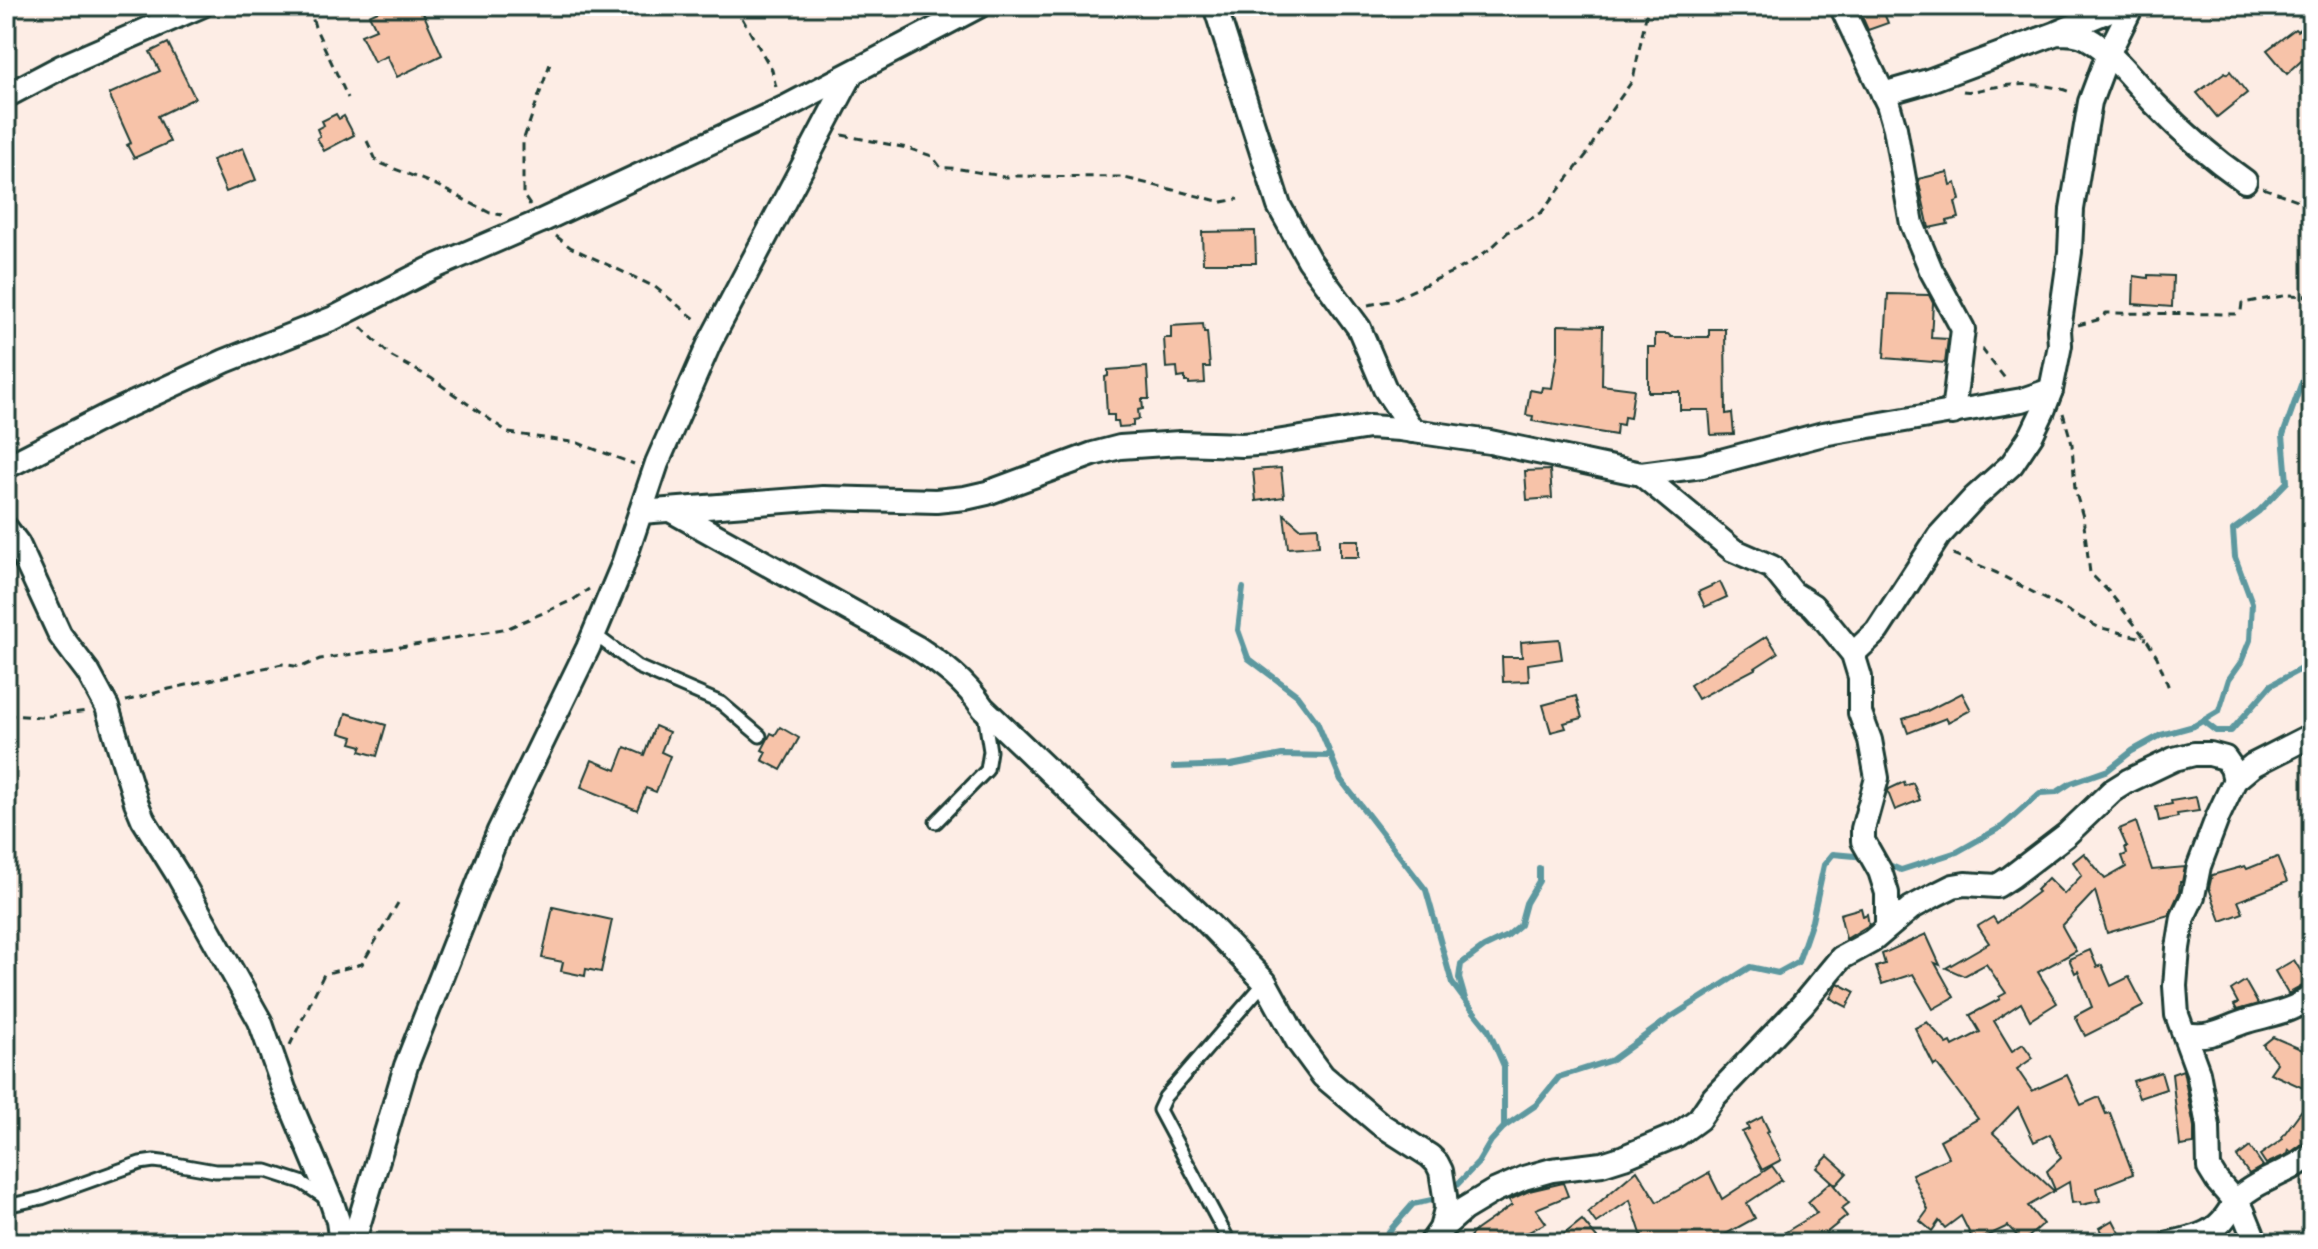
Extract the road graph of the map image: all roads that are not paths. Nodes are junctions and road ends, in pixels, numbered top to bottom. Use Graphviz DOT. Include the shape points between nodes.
graph roads {
  1 [pos="201,6"];
  2 [pos="979,6"];
  3 [pos="1215,6"];
  4 [pos="1841,6"];
  5 [pos="2120,6"];
  6 [pos="2132,6"];
  7 [pos="2057,33"];
  8 [pos="2108,54"];
  9 [pos="851,75"];
  10 [pos="1883,94"];
  11 [pos="6,96"];
  12 [pos="2245,181"];
  13 [pos="2051,390"];
  14 [pos="1953,413"];
  15 [pos="1413,431"];
  16 [pos="6,467"];
  17 [pos="1641,474"];
  18 [pos="670,510"];
  19 [pos="641,512"];
  20 [pos="6,528"];
  21 [pos="594,634"];
  22 [pos="1853,654"];
  23 [pos="983,708"];
  24 [pos="2312,735"];
  25 [pos="760,736"];
  26 [pos="2235,780"];
  27 [pos="936,822"];
  28 [pos="1887,926"];
  29 [pos="1265,982"];
  30 [pos="2312,996"];
  31 [pos="2186,1034"];
  32 [pos="2312,1154"];
  33 [pos="2235,1201"];
  34 [pos="332,1203"];
  35 [pos="6,1206"];
  36 [pos="1436,1236"];
  37 [pos="354,1241"];
  38 [pos="1230,1243"];
  39 [pos="2170,1243"];
  40 [pos="2256,1243"];
  1 -- 11 [label="street"];
  2 -- 9 [label="street"];
  3 -- 15 [label="street" via="1279,206 1309,260 1359,328 1385,389"];
  4 -- 10 [label="street"];
  5 -- 7 [label="street"];
  6 -- 8 [label="street"];
  7 -- 8 [label="street" via="2087,38"];
  7 -- 10 [label="street"];
  8 -- 12 [label="street" via="2183,133"];
  8 -- 13 [label="street" via="2090,102 2074,194"];
  9 -- 16 [label="street" via="334,318 108,415"];
  9 -- 19 [label="street" via="714,335"];
  10 -- 14 [label="street" via="1895,128 1912,224 1963,329"];
  13 -- 14 [label="street"];
  13 -- 22 [label="street" via="2012,464 1932,546 1877,631"];
  14 -- 17 [label="street" via="1823,434 1721,463"];
  15 -- 17 [label="street"];
  15 -- 18 [label="street" via="1369,427 1270,443 1120,447 965,498 823,498"];
  17 -- 22 [label="street" via="1733,550 1772,567"];
  18 -- 19 [label="street"];
  18 -- 23 [label="street" via="916,647 952,671"];
  19 -- 21 [label="street"];
  20 -- 34 [label="street" via="60,635 107,707 143,819 260,1021"];
  21 -- 25 [label="lane" via="638,667 721,703"];
  21 -- 37 [label="street" via="499,831 406,1066"];
  22 -- 28 [label="street" via="1860,677 1860,713 1877,778 1863,841 1884,882"];
  23 -- 27 [label="lane" via="990,751 987,770"];
  23 -- 29 [label="street"];
  24 -- 26 [label="street"];
  26 -- 28 [label="street" via="2225,758 2194,754 2174,759 2112,791 2066,835 1997,886 1953,886"];
  26 -- 31 [label="street" via="2183,917 2175,986 2177,1015"];
  28 -- 36 [label="street" via="1841,958 1699,1119 1677,1135 1602,1164 1524,1178 1464,1209"];
  29 -- 36 [label="street" via="1323,1076 1437,1163 1446,1209"];
  29 -- 38 [label="lane" via="1159,1110"];
  30 -- 31 [label="street" via="2299,1007 2225,1030 2200,1037"];
  31 -- 33 [label="street" via="2208,1126 2209,1168"];
  32 -- 33 [label="street"];
  33 -- 39 [label="street" via="2213,1229"];
  33 -- 40 [label="street"];
  34 -- 35 [label="lane" via="283,1174 154,1161"];
  34 -- 37 [label="street"];
}
